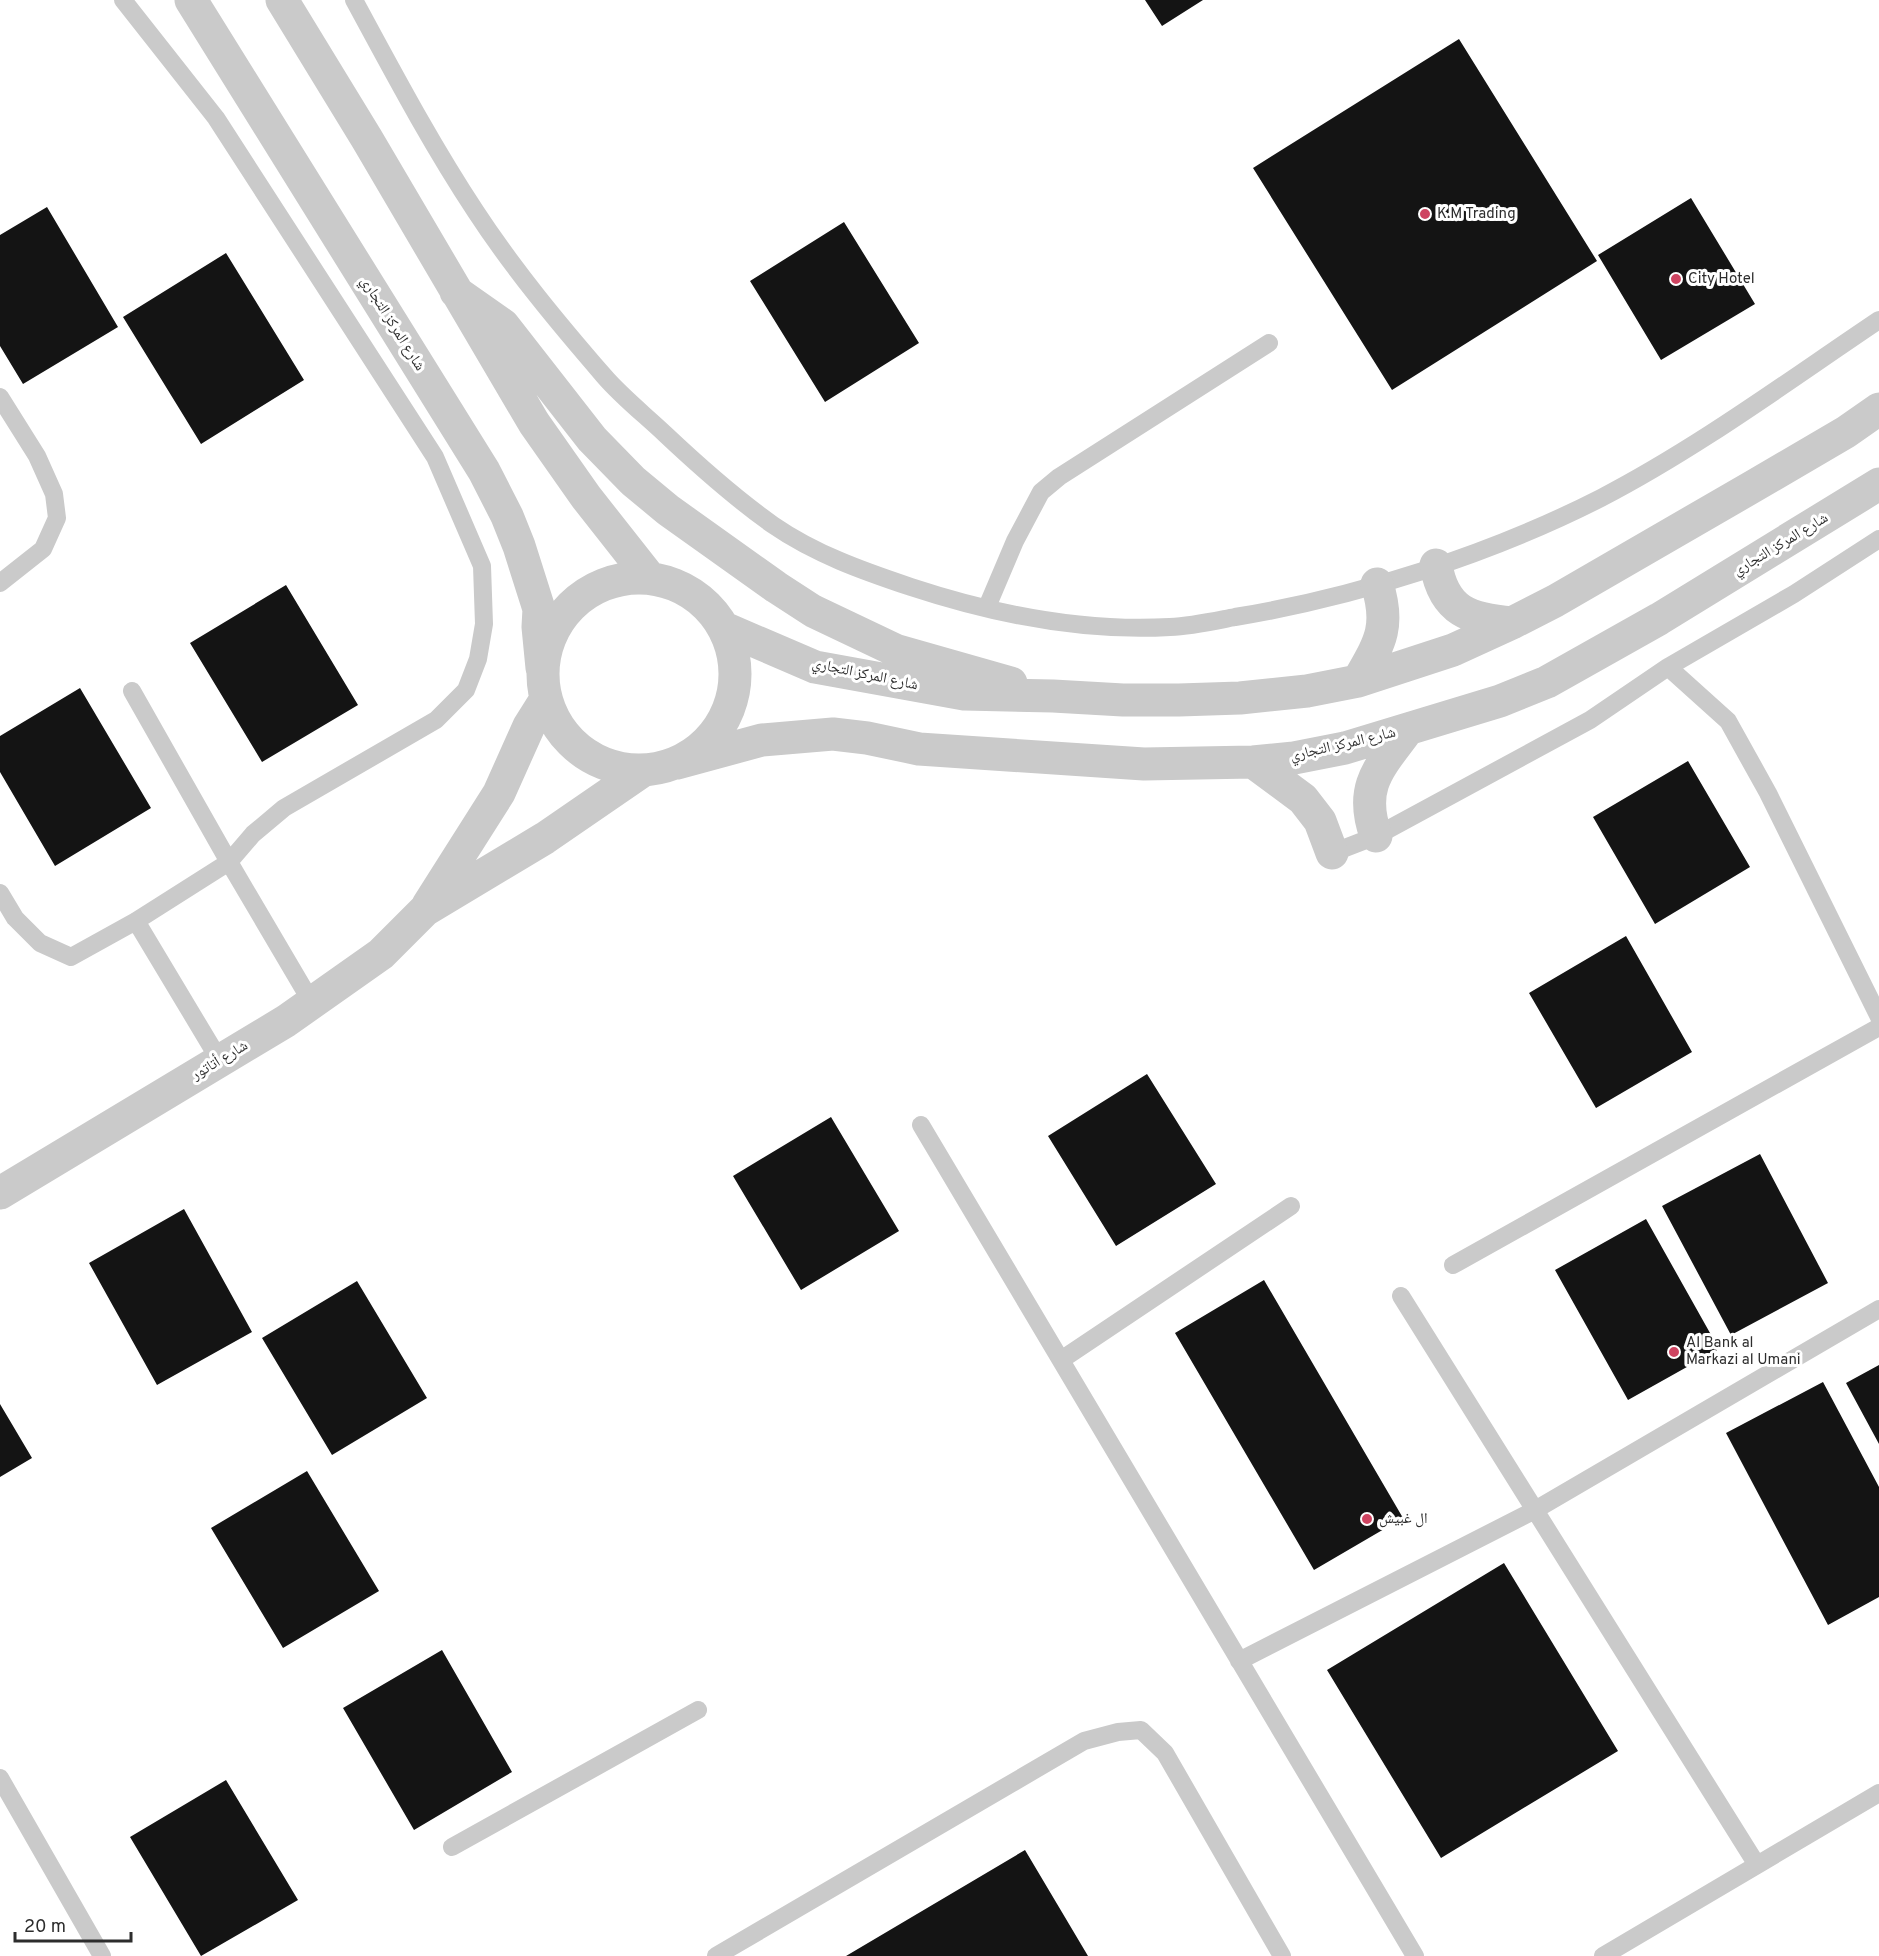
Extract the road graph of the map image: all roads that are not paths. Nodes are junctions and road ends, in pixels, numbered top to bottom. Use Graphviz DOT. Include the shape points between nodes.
graph roads {
  1 [pos="123,0"];
  2 [pos="191,0"];
  3 [pos="282,0"];
  4 [pos="354,0"];
  5 [pos="456,292"];
  6 [pos="1879,320"];
  7 [pos="1269,343"];
  8 [pos="0,397"];
  9 [pos="1879,409"];
  10 [pos="1879,484"];
  11 [pos="1879,539"];
  12 [pos="1436,565"];
  13 [pos="649,577"];
  14 [pos="0,583"];
  15 [pos="1377,584"];
  16 [pos="987,607"];
  17 [pos="1512,623"];
  18 [pos="724,628"];
  19 [pos="1668,667"];
  20 [pos="1358,681"];
  21 [pos="544,683"];
  22 [pos="132,691"];
  23 [pos="1053,696"];
  24 [pos="1408,729"];
  25 [pos="1253,762"];
  26 [pos="677,763"];
  27 [pos="644,770"];
  28 [pos="1376,836"];
  29 [pos="1332,853"];
  30 [pos="229,862"];
  31 [pos="0,893"];
  32 [pos="425,910"];
  33 [pos="136,921"];
  34 [pos="312,1003"];
  35 [pos="1879,1017"];
  36 [pos="1879,1027"];
  37 [pos="220,1061"];
  38 [pos="921,1125"];
  39 [pos="0,1193"];
  40 [pos="1291,1206"];
  41 [pos="1453,1265"];
  42 [pos="1401,1296"];
  43 [pos="1879,1309"];
  44 [pos="1061,1360"];
  45 [pos="1535,1510"];
  46 [pos="1239,1661"];
  47 [pos="698,1710"];
  48 [pos="0,1778"];
  49 [pos="1879,1793"];
  50 [pos="452,1847"];
  51 [pos="1757,1865"];
  52 [pos="102,1956"];
  53 [pos="716,1956"];
  54 [pos="1282,1956"];
  55 [pos="1415,1956"];
  56 [pos="1603,1956"];
  1 -- 30 [label="lane" via="216,118 435,457 482,566 484,624 478,658 466,690 436,720 284,808 253,834"];
  2 -- 21 [label="street, شارع المركز التجاري" via="484,471 519,546 539,609"];
  3 -- 5 [label="street"];
  4 -- 16 [label="lane" via="409,102 478,215 607,380 707,474 776,527 844,564 948,599"];
  5 -- 13 [label="street" via="534,423"];
  5 -- 23 [label="street" via="503,325 592,439 633,481 776,587 813,611 895,650"];
  6 -- 12 [label="lane" via="1649,472 1520,536"];
  7 -- 16 [label="lane" via="1041,492"];
  8 -- 14 [label="lane" via="37,456 54,494 57,518 43,549"];
  9 -- 17 [label="street, شارع المركز التجاري" via="1771,476"];
  10 -- 24 [label="street, شارع المركز التجاري" via="1547,682 1500,702"];
  11 -- 19 [label="lane"];
  12 -- 15 [label="lane"];
  12 -- 17 [label="street" via="1439,584 1448,599 1467,614 1484,621"];
  13 -- 18 [label="street" via="679,586 705,603"];
  13 -- 21 [label="street" via="618,579 598,586 565,610 549,637"];
  15 -- 16 [label="lane" via="1325,599 1173,627 1054,621"];
  15 -- 20 [label="street" via="1383,601 1380,641"];
  17 -- 20 [label="street, شارع المركز التجاري" via="1453,650"];
  18 -- 23 [label="street, شارع المركز التجاري" via="815,667 858,676 964,694"];
  18 -- 26 [label="street" via="734,658 734,691 723,721 704,746"];
  19 -- 28 [label="lane" via="1590,720"];
  19 -- 35 [label="lane" via="1728,721"];
  20 -- 23 [label="street, شارع المركز التجاري" via="1240,698 1123,700"];
  21 -- 27 [label="street" via="559,729 582,753 612,767"];
  21 -- 32 [label="street, شارع أتاتور" via="499,793"];
  22 -- 30 [label="lane"];
  24 -- 25 [label="street, شارع المركز التجاري" via="1345,748"];
  24 -- 28 [label="street" via="1373,782 1370,819"];
  25 -- 26 [label="street, شارع المركز التجاري" via="1144,764 1009,757 919,749 833,734 762,740"];
  25 -- 29 [label="street" via="1303,799 1320,821"];
  26 -- 27 [label="street"];
  27 -- 32 [label="street, شارع أتاتور" via="545,838"];
  28 -- 29 [label="lane"];
  30 -- 33 [label="lane"];
  30 -- 34 [label="lane"];
  31 -- 33 [label="lane" via="15,918 39,942 71,957"];
  32 -- 34 [label="street, شارع أتاتور" via="381,954"];
  33 -- 37 [label="lane"];
  34 -- 37 [label="street, شارع أتاتور"];
  36 -- 41 [label="lane"];
  37 -- 39 [label="street, شارع أتاتور"];
  38 -- 44 [label="lane"];
  40 -- 44 [label="lane"];
  42 -- 45 [label="lane"];
  43 -- 45 [label="lane"];
  44 -- 46 [label="lane"];
  45 -- 46 [label="lane"];
  45 -- 51 [label="lane"];
  46 -- 55 [label="lane"];
  47 -- 50 [label="lane"];
  48 -- 52 [label="lane"];
  49 -- 51 [label="lane"];
  51 -- 56 [label="lane"];
  53 -- 54 [label="lane" via="1084,1741 1141,1730 1165,1753"];
}
